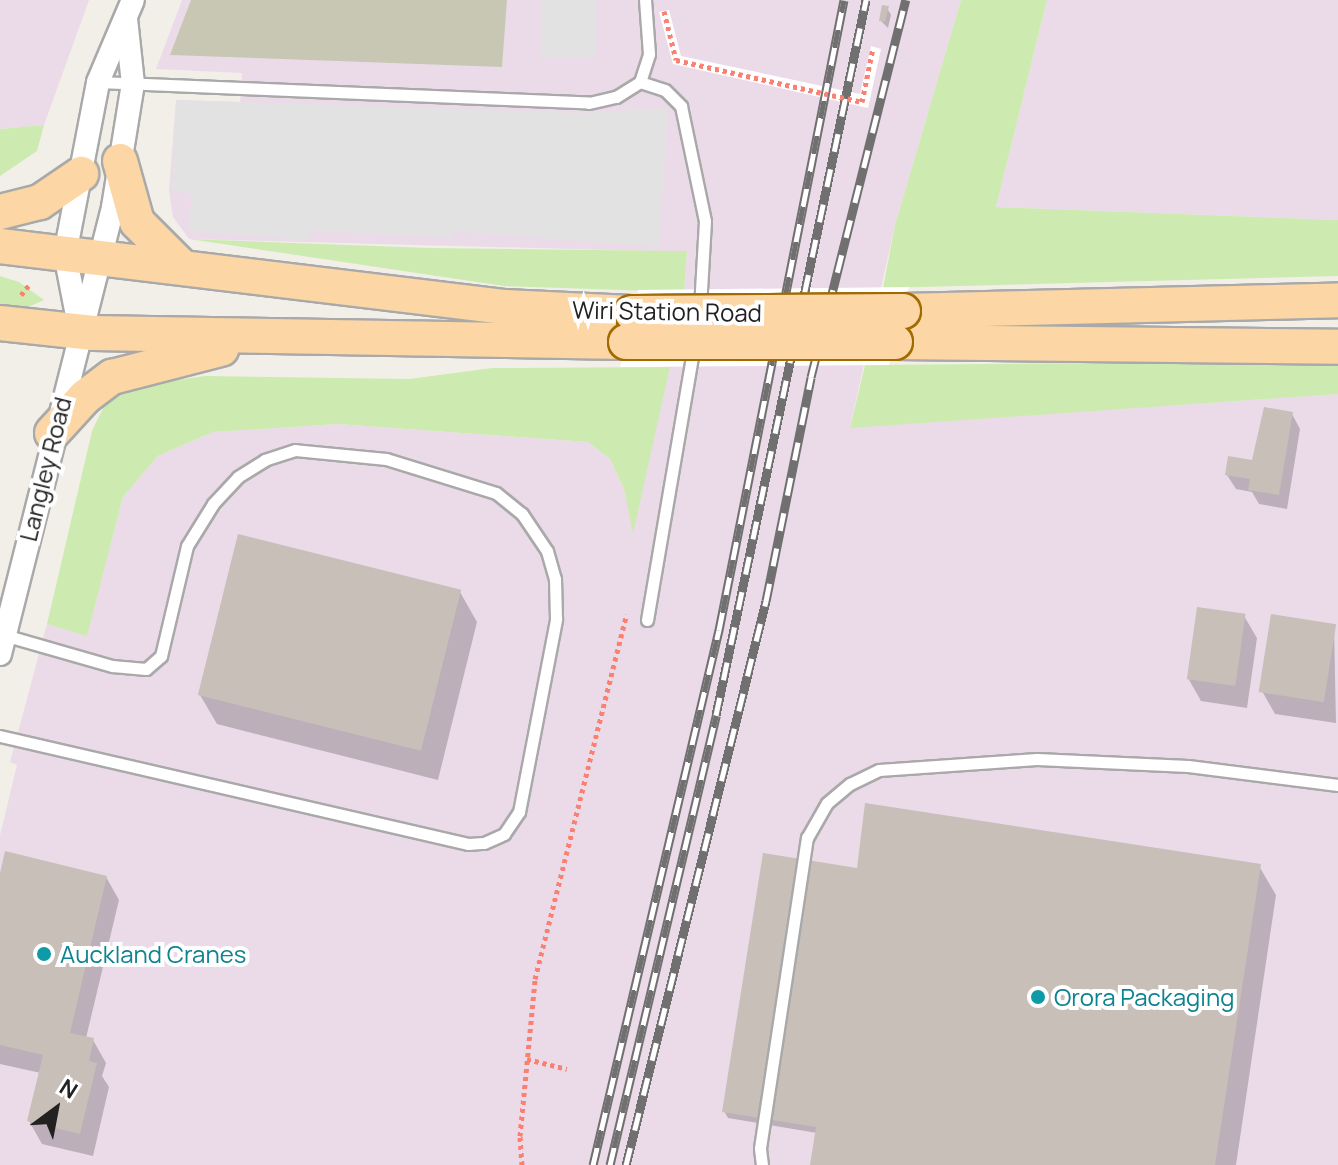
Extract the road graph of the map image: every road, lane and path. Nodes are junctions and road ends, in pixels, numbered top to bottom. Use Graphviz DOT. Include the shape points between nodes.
graph roads {
  1 [pos="645,0"];
  2 [pos="129,9"];
  3 [pos="664,11"];
  4 [pos="873,48"];
  5 [pos="98,82"];
  6 [pos="640,82"];
  7 [pos="133,84"];
  8 [pos="120,161"];
  9 [pos="81,174"];
  10 [pos="0,212"];
  11 [pos="0,246"];
  12 [pos="65,254"];
  13 [pos="100,258"];
  14 [pos="182,267"];
  15 [pos="1338,300"];
  16 [pos="0,323"];
  17 [pos="899,327"];
  18 [pos="629,328"];
  19 [pos="80,332"];
  20 [pos="300,336"];
  21 [pos="1338,347"];
  22 [pos="52,433"];
  23 [pos="629,605"];
  24 [pos="647,620"];
  25 [pos="2,644"];
  26 [pos="0,736"];
  27 [pos="1338,785"];
  28 [pos="527,1059"];
  29 [pos="567,1069"];
  30 [pos="522,1165"];
  31 [pos="762,1165"];
  1 -- 6 [label="lane" via="649,54"];
  2 -- 5 [label="street, Langley Road"];
  2 -- 7 [label="street, Langley Road"];
  3 -- 4 [label="path, bridge" via="676,60 862,102"];
  5 -- 7 [label="lane"];
  5 -- 9 [label="street, Langley Road"];
  6 -- 7 [label="lane" via="616,97 589,103"];
  6 -- 24 [label="lane" via="665,90 681,106 705,221 705,280"];
  7 -- 8 [label="street, Langley Road"];
  8 -- 13 [label="street, Langley Road"];
  8 -- 14 [label="main road" via="137,222"];
  9 -- 10 [label="main road" via="40,202"];
  9 -- 12 [label="street, Langley Road"];
  11 -- 12 [label="main road, Wiri Station Road"];
  12 -- 13 [label="main road, Wiri Station Road"];
  12 -- 19 [label="street, Langley Road"];
  13 -- 14 [label="main road, Wiri Station Road"];
  13 -- 19 [label="street, Langley Road"];
  14 -- 18 [label="main road, Wiri Station Road" via="505,307"];
  15 -- 17 [label="main road, Wiri Station Road"];
  16 -- 19 [label="main road, Wiri Station Road"];
  17 -- 18 [label="main road, Wiri Station Road, bridge"];
  17 -- 21 [label="main road, Wiri Station Road"];
  18 -- 20 [label="main road, Wiri Station Road"];
  19 -- 20 [label="main road, Wiri Station Road"];
  19 -- 22 [label="street, Langley Road"];
  20 -- 22 [label="main road" via="135,367 85,397"];
  22 -- 25 [label="street, Langley Road"];
  23 -- 28 [label="path" via="535,979"];
  25 -- 26 [label="lane" via="146,669 161,656 187,546 213,504 247,471 295,450 386,459 496,493 522,514 547,551 555,579 556,619 519,812 504,834 484,843 468,844"];
  27 -- 31 [label="lane" via="1157,763 1037,759 879,770 850,784 827,803 807,838 760,1148"];
  28 -- 29 [label="path"];
  28 -- 30 [label="path"];
}
